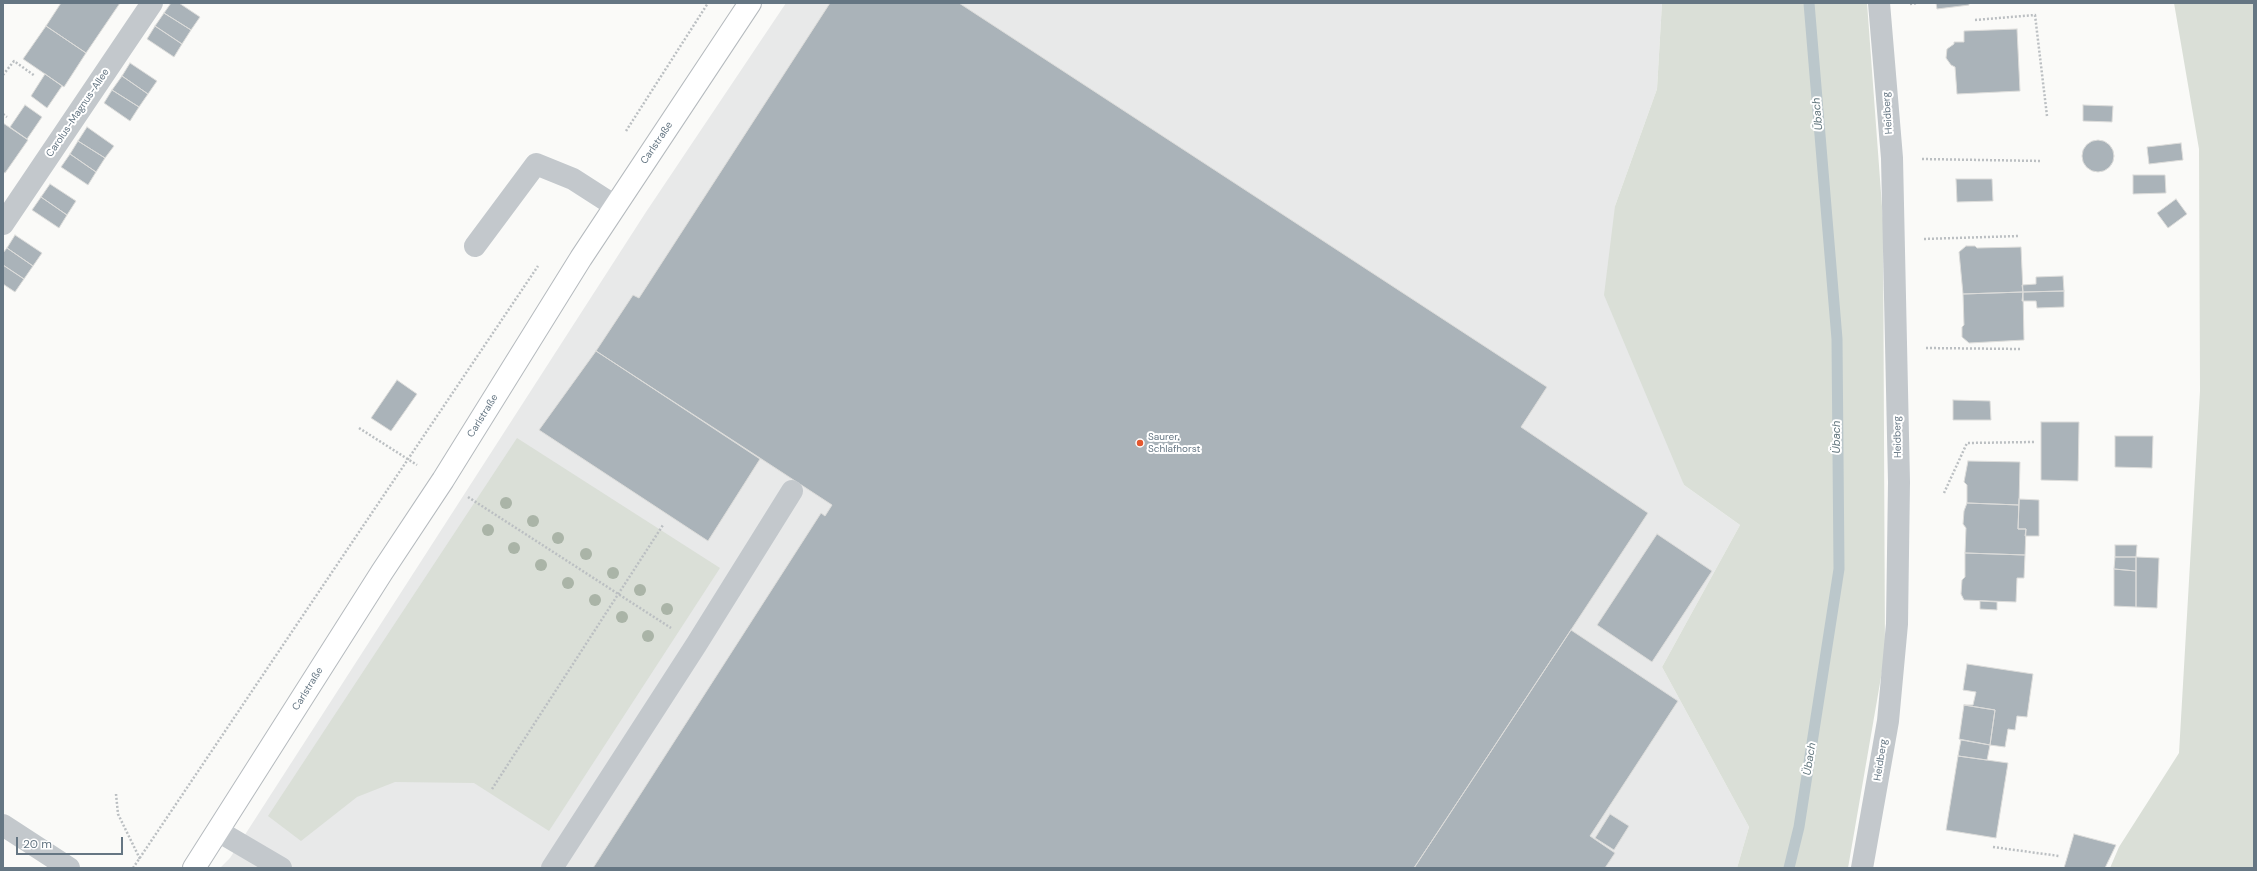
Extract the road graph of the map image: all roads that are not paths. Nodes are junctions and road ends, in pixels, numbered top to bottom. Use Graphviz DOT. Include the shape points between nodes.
graph roads {
  1 [pos="152,3"];
  2 [pos="750,3"];
  3 [pos="1879,3"];
  4 [pos="616,206"];
  5 [pos="3,224"];
  6 [pos="475,246"];
  7 [pos="792,491"];
  8 [pos="3,825"];
  9 [pos="218,831"];
  10 [pos="69,868"];
  11 [pos="194,868"];
  12 [pos="281,868"];
  13 [pos="552,868"];
  14 [pos="1862,868"];
  1 -- 5 [label="street, Carolus-Magnus-Allee"];
  2 -- 4 [label="main road, Carlstraße"];
  3 -- 14 [label="street, Heidberg" via="1892,158 1899,482 1897,624 1888,721"];
  4 -- 6 [label="street" via="573,179 536,164"];
  4 -- 9 [label="main road, Carlstraße"];
  7 -- 13 [label="street"];
  8 -- 10 [label="street"];
  9 -- 11 [label="main road, Carlstraße"];
  9 -- 12 [label="street"];
}
